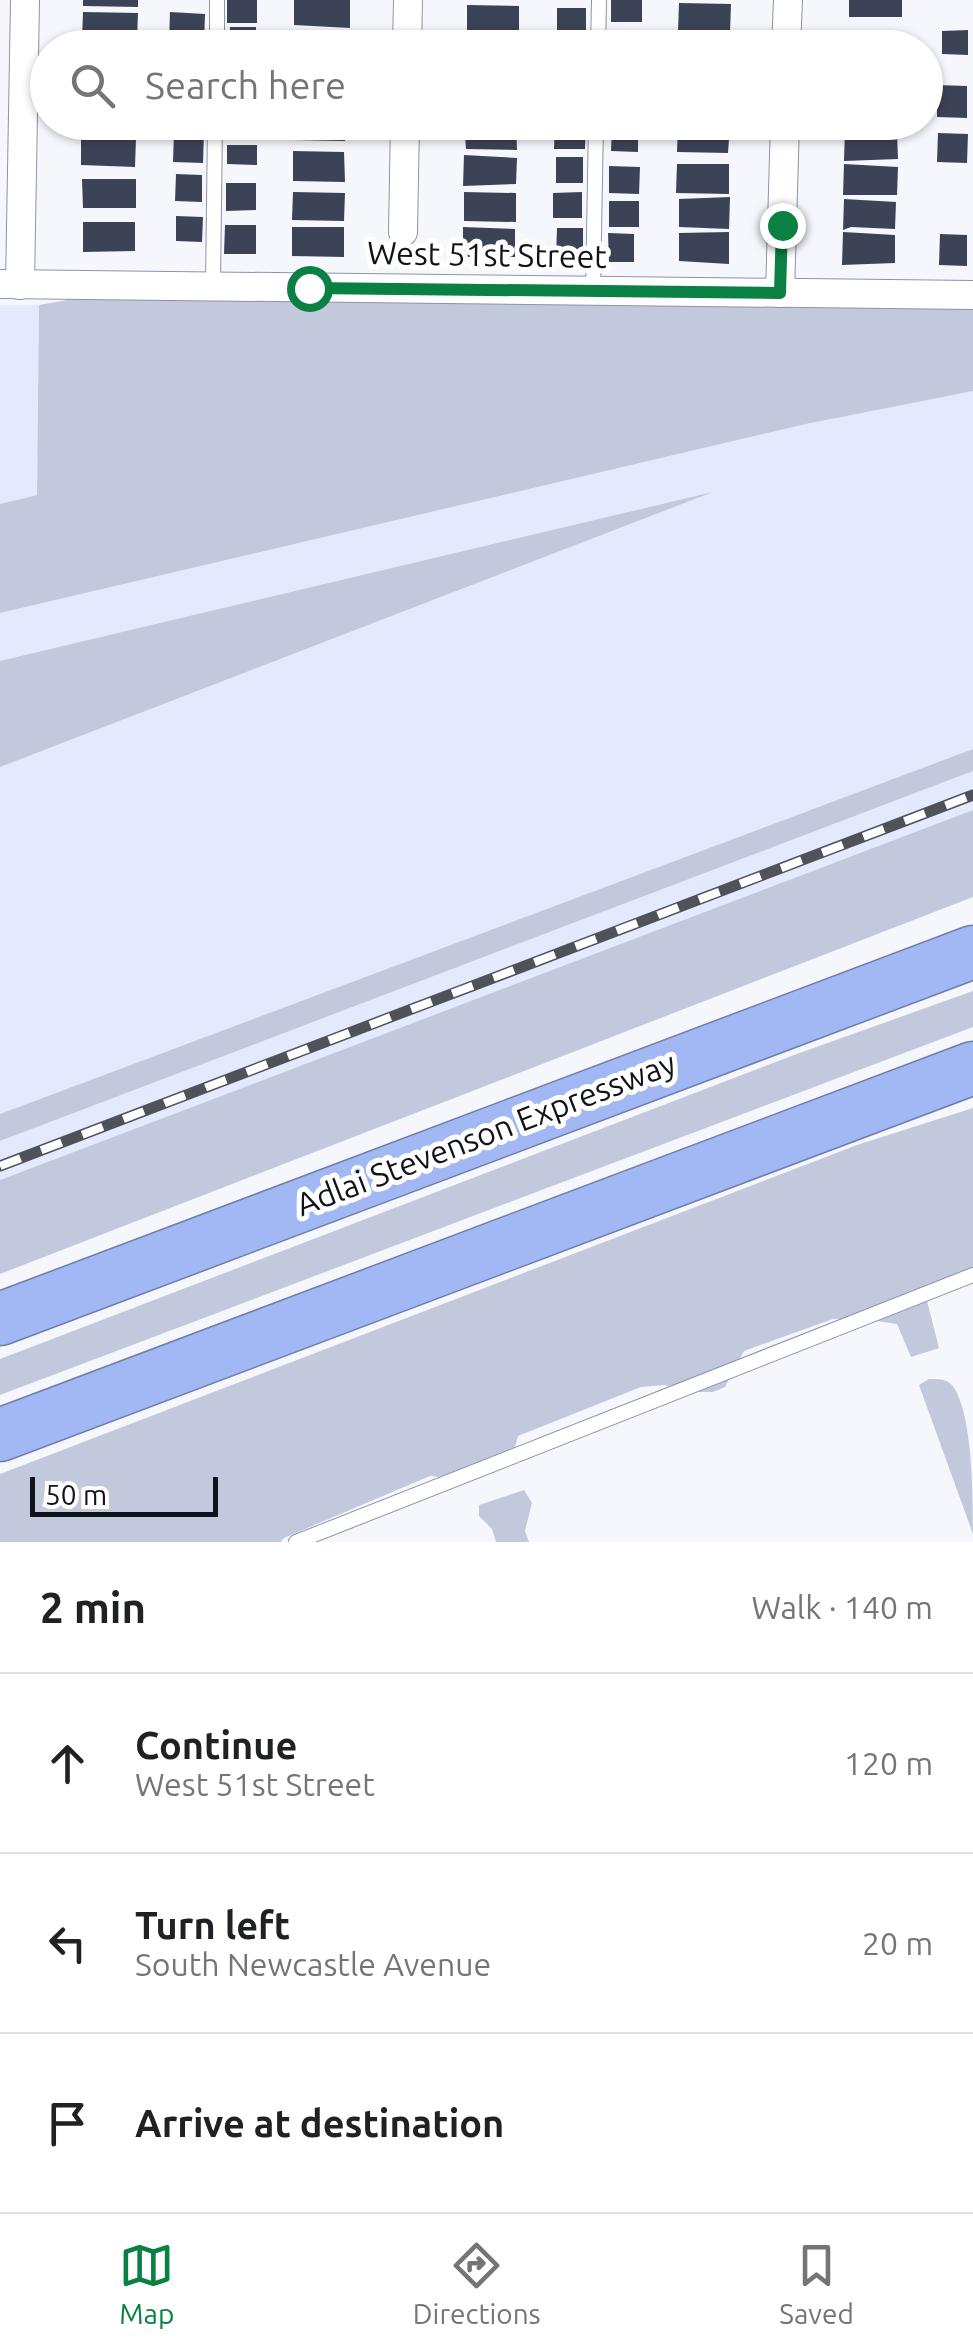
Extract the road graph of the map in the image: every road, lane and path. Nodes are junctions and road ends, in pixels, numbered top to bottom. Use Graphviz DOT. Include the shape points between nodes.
graph roads {
  1 [pos="25,0"];
  2 [pos="218,0"];
  3 [pos="408,0"];
  4 [pos="599,0"];
  5 [pos="788,0"];
  6 [pos="217,30"];
  7 [pos="407,30"];
  8 [pos="598,30"];
  9 [pos="787,30"];
  10 [pos="215,140"];
  11 [pos="405,140"];
  12 [pos="596,140"];
  13 [pos="784,140"];
  14 [pos="403,232"];
  15 [pos="10,284"];
  16 [pos="213,287"];
  17 [pos="593,291"];
  18 [pos="780,293"];
  19 [pos="973,295"];
  20 [pos="966,953"];
  21 [pos="973,1068"];
  22 [pos="973,1275"];
  23 [pos="0,1318"];
  24 [pos="0,1435"];
  25 [pos="296,1542"];
  1 -- 15 [label="street"];
  2 -- 6 [label="lane"];
  3 -- 7 [label="street"];
  4 -- 8 [label="lane"];
  5 -- 9 [label="street"];
  10 -- 16 [label="lane"];
  11 -- 14 [label="street"];
  12 -- 17 [label="lane"];
  13 -- 18 [label="street"];
  15 -- 16 [label="street, West 51st Street"];
  16 -- 17 [label="street, West 51st Street"];
  17 -- 18 [label="street, West 51st Street"];
  18 -- 19 [label="street, West 51st Street"];
  20 -- 23 [label="highway, Adlai Stevenson Expressway"];
  21 -- 24 [label="highway"];
  22 -- 25 [label="lane"];
}
